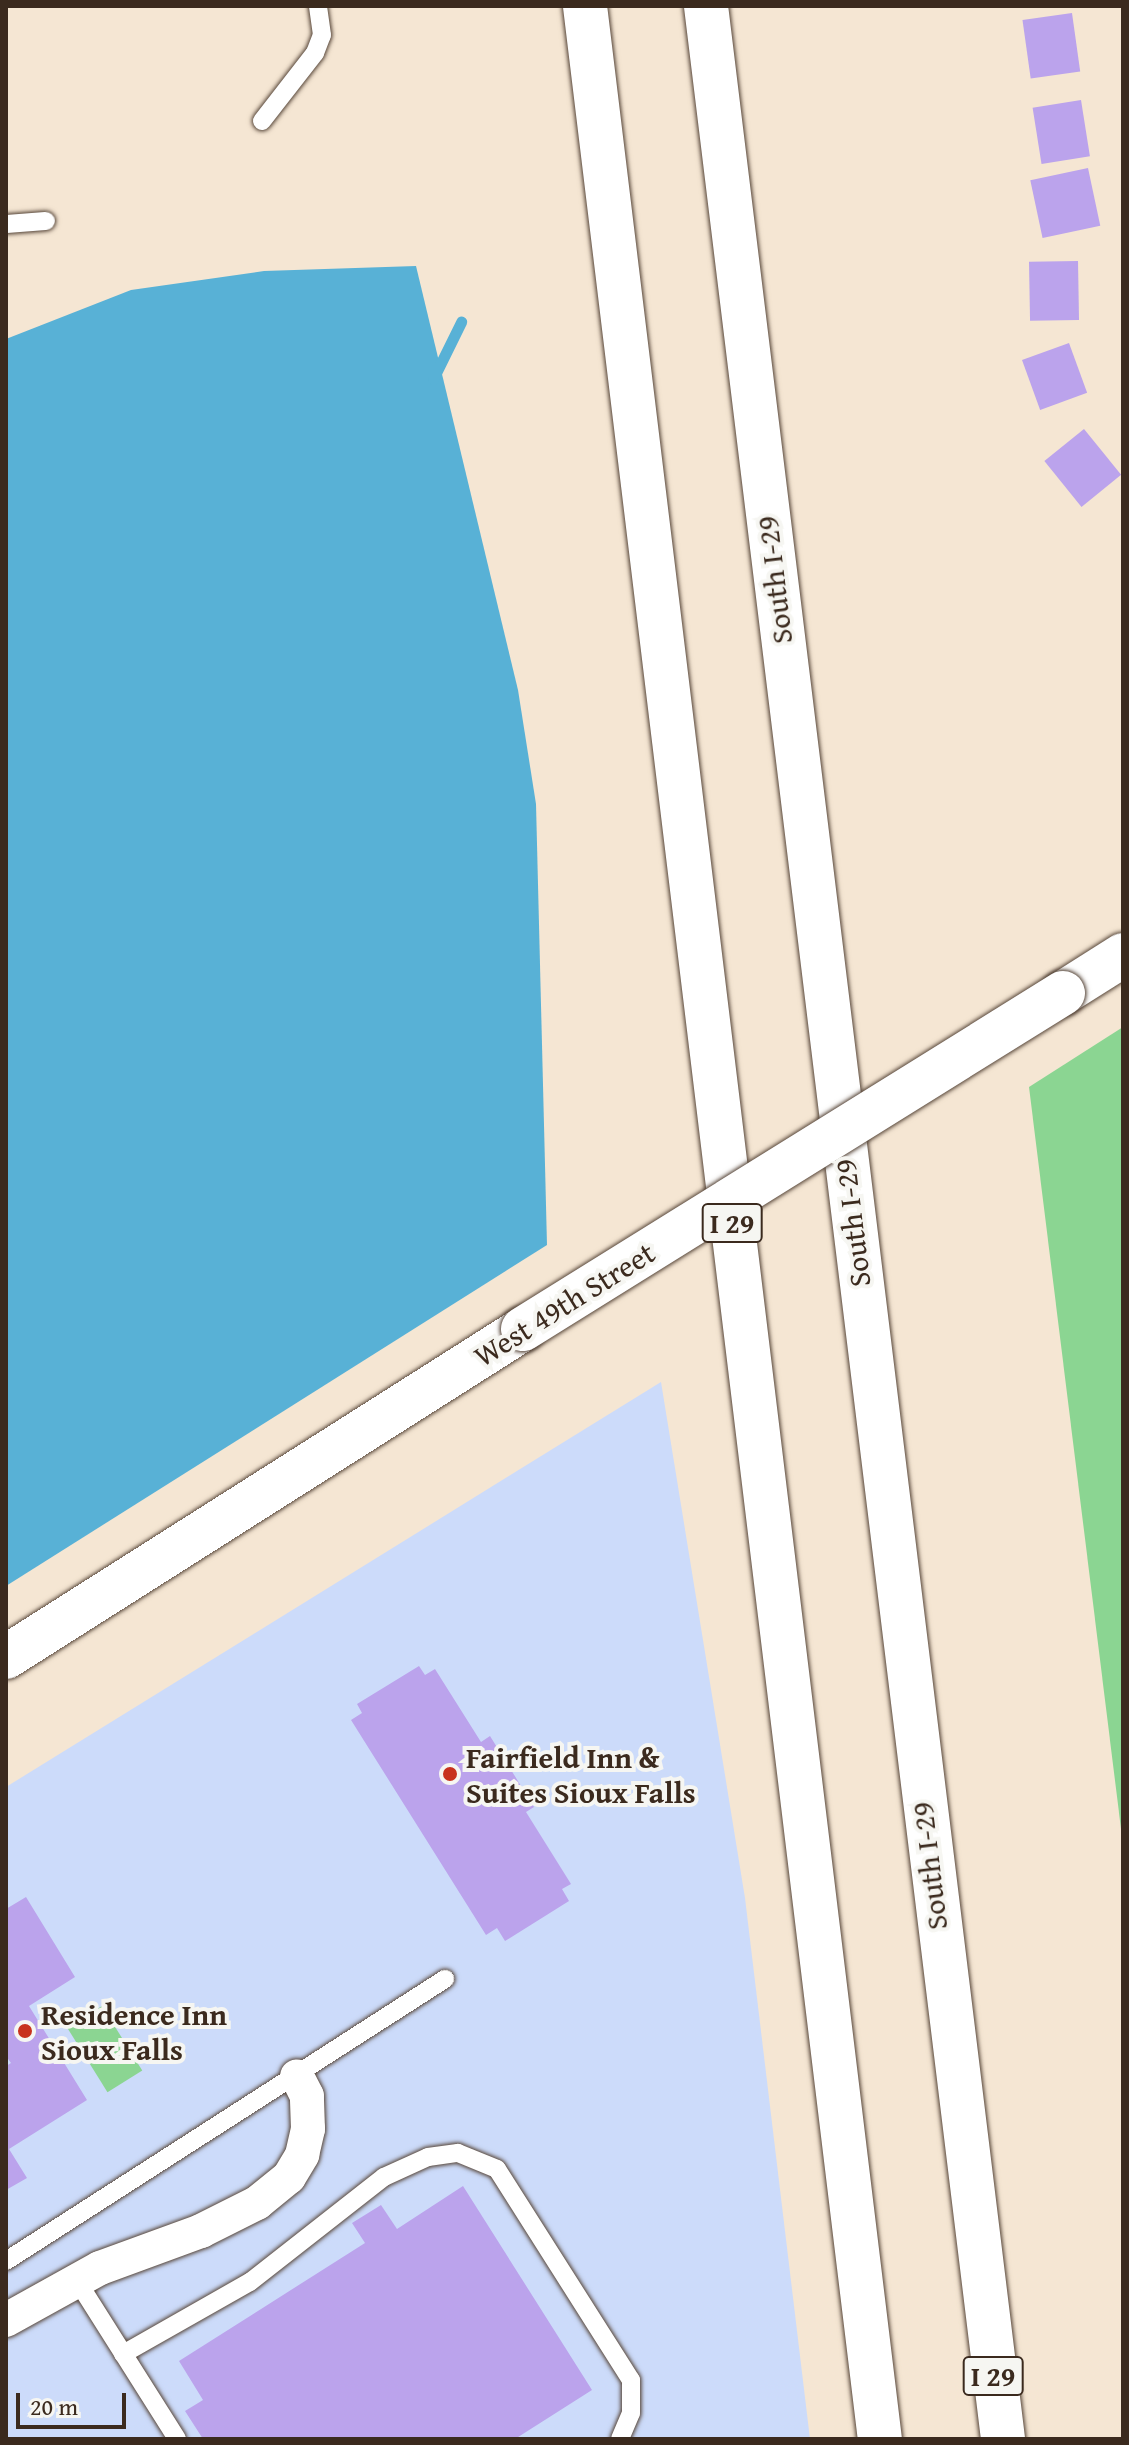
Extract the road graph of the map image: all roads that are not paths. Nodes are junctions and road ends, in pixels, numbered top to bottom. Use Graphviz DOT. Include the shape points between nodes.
graph roads {
  1 [pos="318,6"];
  2 [pos="585,6"];
  3 [pos="706,6"];
  4 [pos="262,121"];
  5 [pos="46,221"];
  6 [pos="6,224"];
  7 [pos="1123,955"];
  8 [pos="6,1657"];
  9 [pos="445,1979"];
  10 [pos="297,2076"];
  11 [pos="6,2261"];
  12 [pos="76,2279"];
  13 [pos="6,2320"];
  14 [pos="123,2354"];
  15 [pos="177,2439"];
  16 [pos="620,2439"];
  17 [pos="880,2439"];
  18 [pos="1003,2439"];
  1 -- 4 [label="lane" via="322,35 315,53"];
  2 -- 17 [label="main road, I 29"];
  3 -- 18 [label="main road, South I-29 / I 29"];
  5 -- 6 [label="lane"];
  7 -- 8 [label="main road, West 49th Street, bridge"];
  9 -- 10 [label="lane"];
  10 -- 11 [label="lane"];
  10 -- 12 [label="street" via="307,2096 308,2129 289,2177 257,2203 201,2231"];
  12 -- 13 [label="street"];
  12 -- 14 [label="lane"];
  14 -- 15 [label="lane"];
  14 -- 16 [label="lane" via="250,2282 384,2177 428,2157 458,2153 497,2169 631,2380 631,2413"];
}
